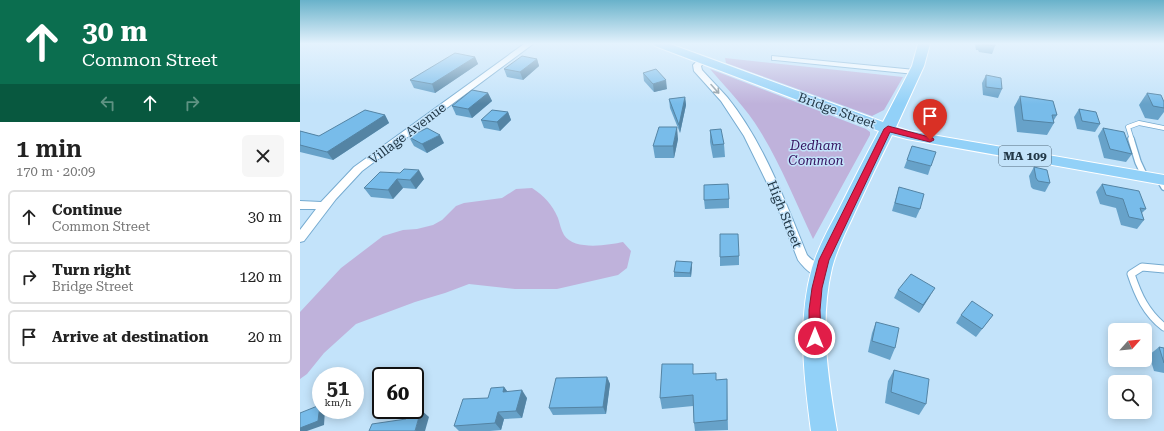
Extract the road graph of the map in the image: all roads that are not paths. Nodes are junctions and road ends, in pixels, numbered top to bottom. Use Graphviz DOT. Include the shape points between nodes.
graph roads {
  1 [pos="501,64"];
  2 [pos="698,64"];
  3 [pos="714,64"];
  4 [pos="836,64"];
  5 [pos="918,64"];
  6 [pos="915,72"];
  7 [pos="1164,128"];
  8 [pos="888,129"];
  9 [pos="1145,177"];
  10 [pos="1163,182"];
  11 [pos="300,205"];
  12 [pos="324,206"];
  13 [pos="300,238"];
  14 [pos="1164,269"];
  15 [pos="820,272"];
  16 [pos="1164,327"];
  17 [pos="824,431"];
  1 -- 12 [label="street, Village Avenue" via="377,154 344,183"];
  2 -- 15 [label="street, High Street, one-way" via="698,70 724,99 749,136 777,193 802,256 808,265"];
  3 -- 8 [label="main road, Bridge Street / MA 109"];
  4 -- 6 [label="street"];
  5 -- 6 [label="main road"];
  6 -- 8 [label="main road"];
  7 -- 9 [label="lane" via="1139,123 1128,127"];
  8 -- 9 [label="main road, Bridge Street / MA 109" via="930,140"];
  8 -- 15 [label="main road" via="830,245"];
  9 -- 10 [label="main road, Bridge Street / MA 109"];
  11 -- 12 [label="street"];
  12 -- 13 [label="street, Village Avenue"];
  14 -- 16 [label="lane" via="1145,266 1136,268 1131,274 1138,294 1149,312"];
  15 -- 17 [label="main road" via="815,310 815,346"];
}
